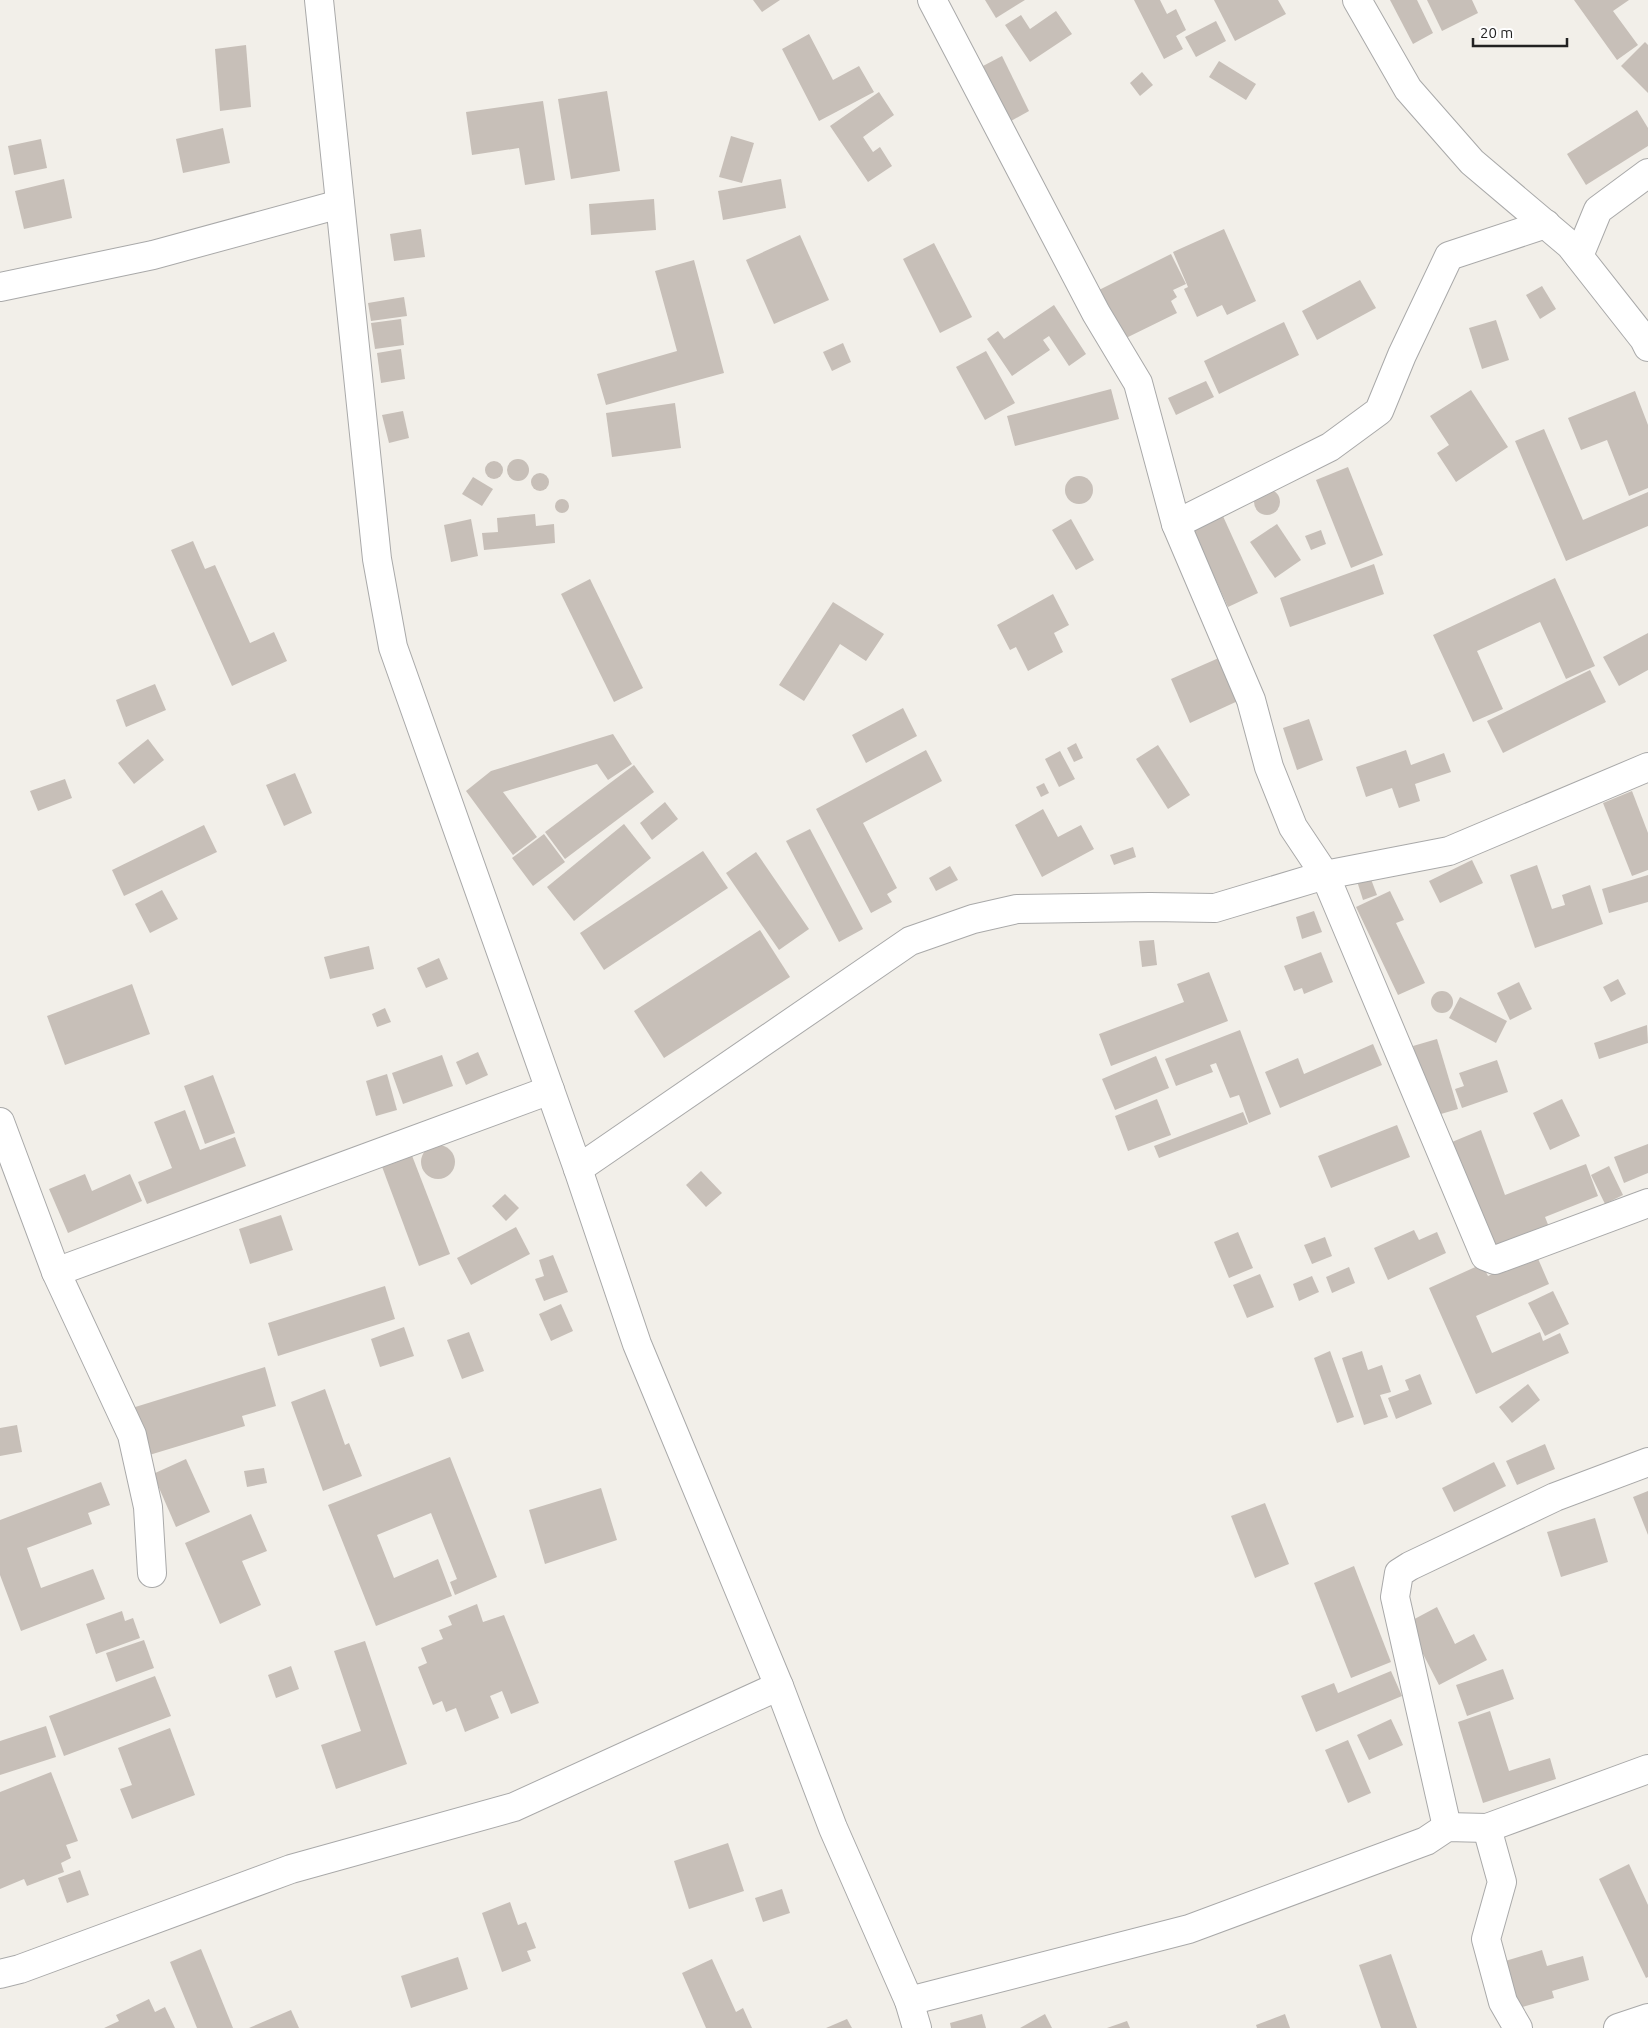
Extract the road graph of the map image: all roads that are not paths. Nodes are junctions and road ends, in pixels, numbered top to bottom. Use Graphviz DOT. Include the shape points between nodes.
graph roads {
  1 [pos="319,0"];
  2 [pos="932,0"];
  3 [pos="1356,0"];
  4 [pos="1648,173"];
  5 [pos="340,204"];
  6 [pos="1546,224"];
  7 [pos="1579,256"];
  8 [pos="0,287"];
  9 [pos="1648,347"];
  10 [pos="1176,524"];
  11 [pos="1648,767"];
  12 [pos="1325,875"];
  13 [pos="550,1090"];
  14 [pos="0,1122"];
  15 [pos="578,1169"];
  16 [pos="1648,1203"];
  17 [pos="56,1272"];
  18 [pos="1648,1462"];
  19 [pos="152,1573"];
  20 [pos="778,1686"];
  21 [pos="1648,1769"];
  22 [pos="1447,1827"];
  23 [pos="1486,1828"];
  24 [pos="0,1974"];
  25 [pos="908,2001"];
  26 [pos="1648,2018"];
  27 [pos="917,2028"];
  28 [pos="1518,2028"];
  29 [pos="1618,2028"];
  1 -- 5 [label="street"];
  2 -- 10 [label="street" via="1096,313 1138,383"];
  3 -- 6 [label="street" via="1408,89 1472,162"];
  4 -- 7 [label="street" via="1598,210"];
  5 -- 8 [label="street" via="153,255"];
  5 -- 13 [label="street" via="377,559 393,647"];
  6 -- 7 [label="street"];
  6 -- 10 [label="street" via="1449,256 1379,411 1330,448"];
  7 -- 9 [label="street"];
  10 -- 12 [label="street" via="1251,700 1269,767 1293,827"];
  11 -- 12 [label="street" via="1450,851"];
  12 -- 15 [label="street" via="1215,908 1017,909 973,919 910,941"];
  12 -- 16 [label="street" via="1485,1256 1495,1260"];
  13 -- 15 [label="street"];
  13 -- 17 [label="street"];
  14 -- 17 [label="street"];
  15 -- 20 [label="street" via="637,1344"];
  17 -- 19 [label="street" via="132,1435 148,1507"];
  18 -- 22 [label="street" via="1555,1497 1400,1573 1395,1597"];
  20 -- 24 [label="street" via="514,1808 291,1869"];
  20 -- 25 [label="street"];
  21 -- 23 [label="street"];
  22 -- 23 [label="street"];
  22 -- 25 [label="street" via="1426,1841 1189,1929"];
  23 -- 28 [label="street" via="1502,1882 1486,1939 1503,2002"];
  25 -- 27 [label="street"];
  26 -- 29 [label="street"];
}
